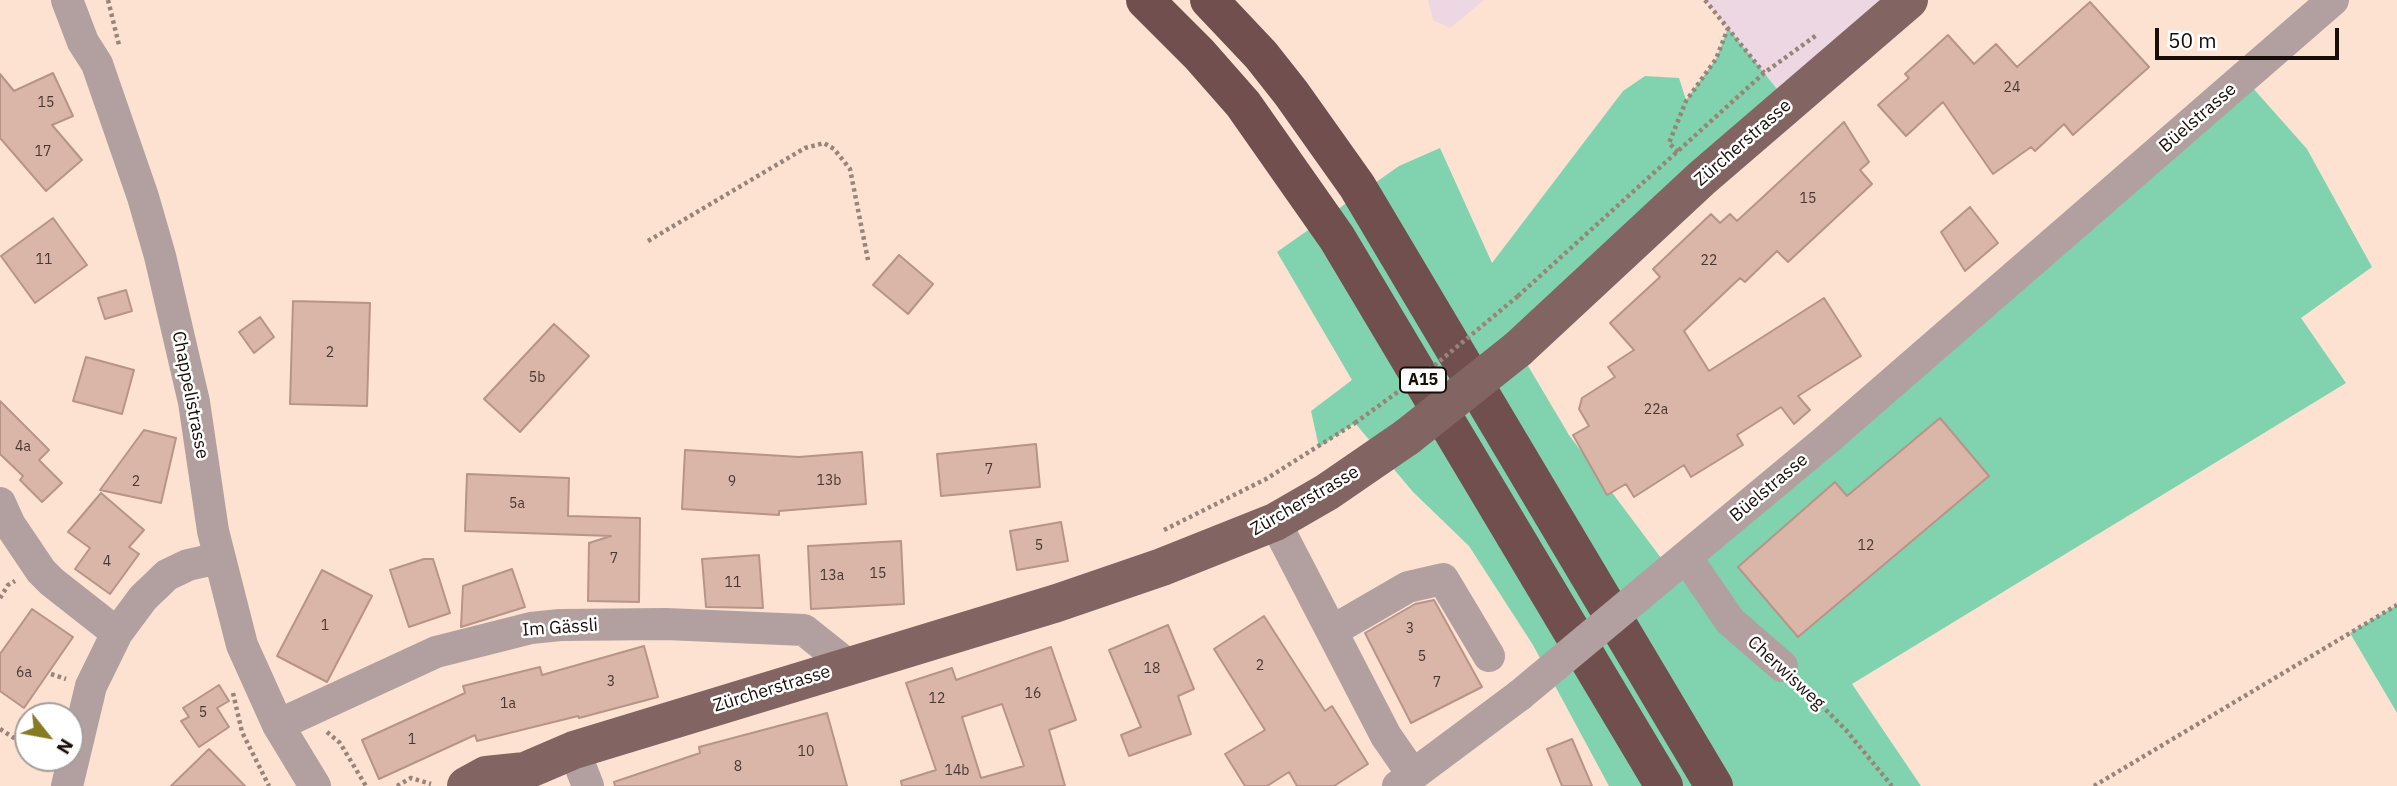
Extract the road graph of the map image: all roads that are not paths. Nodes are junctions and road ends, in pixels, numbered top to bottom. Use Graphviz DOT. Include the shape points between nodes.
graph roads {
  1 [pos="67,0"];
  2 [pos="1145,0"];
  3 [pos="1209,0"];
  4 [pos="1909,0"];
  5 [pos="2333,0"];
  6 [pos="0,503"];
  7 [pos="1275,522"];
  8 [pos="219,558"];
  9 [pos="1678,563"];
  10 [pos="1332,631"];
  11 [pos="117,633"];
  12 [pos="1489,656"];
  13 [pos="848,665"];
  14 [pos="1782,666"];
  15 [pos="288,721"];
  16 [pos="574,750"];
  17 [pos="515,778"];
  18 [pos="1405,781"];
  19 [pos="448,785"];
  20 [pos="67,786"];
  21 [pos="315,786"];
  22 [pos="588,786"];
  23 [pos="1664,786"];
  24 [pos="1714,786"];
  1 -- 8 [label="street, Chappelistrasse" via="101,75 160,256 194,402"];
  2 -- 23 [label="highway, A15" via="1243,104 1337,238"];
  3 -- 24 [label="highway, A15" via="1268,65 1357,186"];
  4 -- 7 [label="main road, Zürcherstrasse, bridge" via="1702,178 1518,349 1407,438"];
  5 -- 9 [label="street, Büelstrasse"];
  6 -- 11 [label="street" via="41,570"];
  7 -- 10 [label="street, Büelstrasse"];
  7 -- 13 [label="main road, Zürcherstrasse" via="1114,584"];
  8 -- 11 [label="street" via="167,575"];
  8 -- 15 [label="street, Chappelistrasse" via="248,663"];
  9 -- 14 [label="street, Cherwisweg" via="1730,621"];
  9 -- 18 [label="street, Büelstrasse, bridge" via="1520,695"];
  10 -- 12 [label="street" via="1408,587 1443,579"];
  10 -- 18 [label="street, Büelstrasse"];
  11 -- 20 [label="street" via="91,686"];
  13 -- 15 [label="street, Im Gässli" via="804,630 560,625 500,634 436,652"];
  13 -- 16 [label="main road, Zürcherstrasse"];
  15 -- 21 [label="street, Chappelistrasse"];
  16 -- 17 [label="main road, Zürcherstrasse"];
  16 -- 22 [label="street"];
  17 -- 19 [label="main road, Zürcherstrasse" via="486,775"];
}
